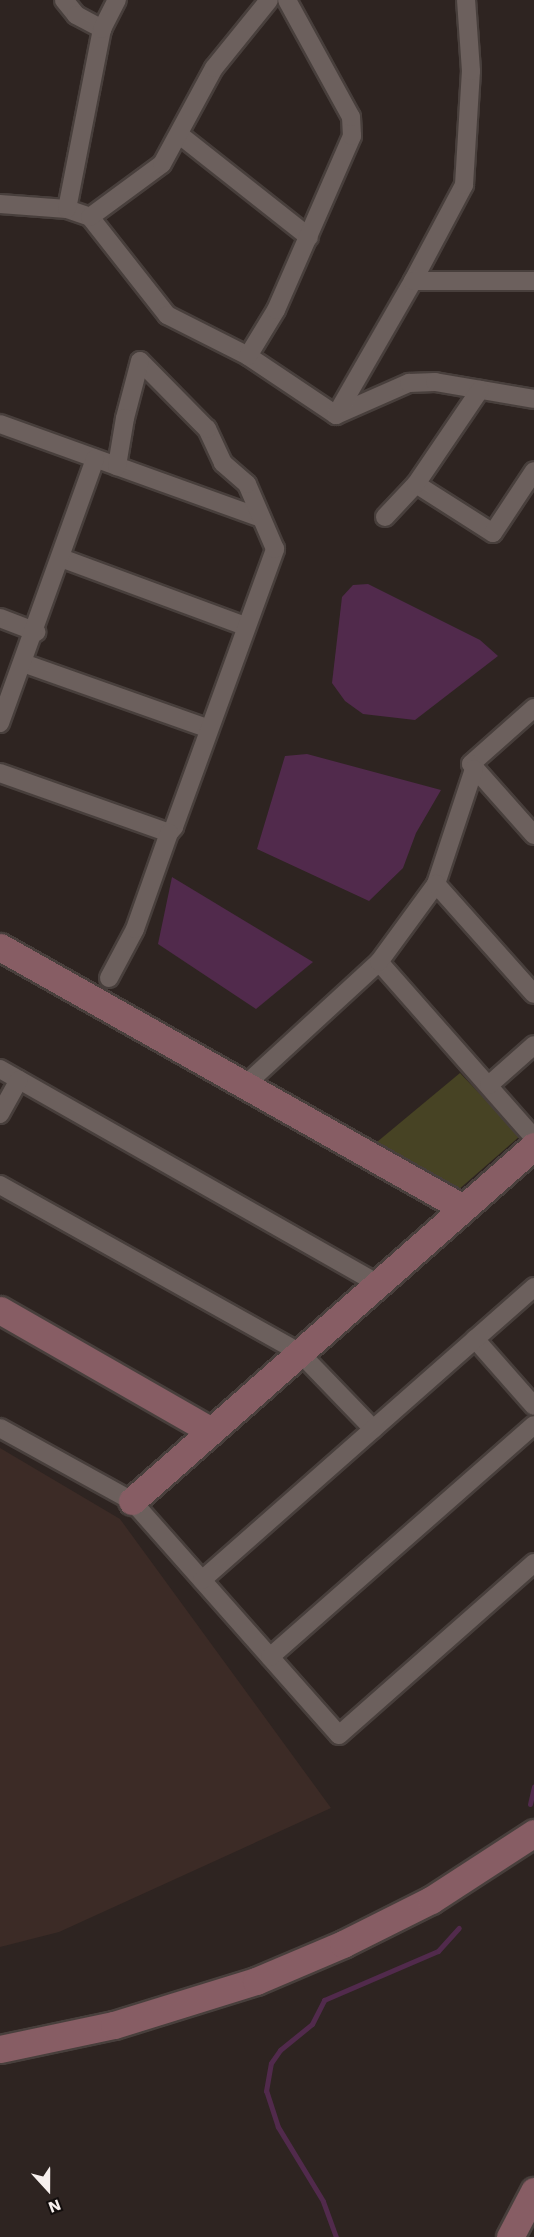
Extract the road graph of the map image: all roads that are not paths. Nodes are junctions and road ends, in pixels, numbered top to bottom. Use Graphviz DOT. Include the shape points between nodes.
graph roads {
  1 [pos="64,0"];
  2 [pos="117,0"];
  3 [pos="268,0"];
  4 [pos="287,0"];
  5 [pos="466,0"];
  6 [pos="102,29"];
  7 [pos="181,136"];
  8 [pos="2,209"];
  9 [pos="67,209"];
  10 [pos="90,217"];
  11 [pos="309,237"];
  12 [pos="413,281"];
  13 [pos="534,282"];
  14 [pos="248,356"];
  15 [pos="480,390"];
  16 [pos="534,399"];
  17 [pos="336,415"];
  18 [pos="1,428"];
  19 [pos="95,459"];
  20 [pos="117,466"];
  21 [pos="534,471"];
  22 [pos="416,484"];
  23 [pos="385,517"];
  24 [pos="261,518"];
  25 [pos="61,558"];
  26 [pos="0,618"];
  27 [pos="245,626"];
  28 [pos="36,632"];
  29 [pos="23,663"];
  30 [pos="534,708"];
  31 [pos="0,723"];
  32 [pos="209,729"];
  33 [pos="474,769"];
  34 [pos="0,773"];
  35 [pos="168,833"];
  36 [pos="534,835"];
  37 [pos="436,884"];
  38 [pos="0,947"];
  39 [pos="379,962"];
  40 [pos="109,978"];
  41 [pos="534,994"];
  42 [pos="534,1045"];
  43 [pos="0,1069"];
  44 [pos="19,1080"];
  45 [pos="489,1084"];
  46 [pos="244,1086"];
  47 [pos="0,1114"];
  48 [pos="534,1138"];
  49 [pos="534,1146"];
  50 [pos="0,1185"];
  51 [pos="463,1208"];
  52 [pos="377,1283"];
  53 [pos="534,1287"];
  54 [pos="0,1311"];
  55 [pos="475,1339"];
  56 [pos="299,1352"];
  57 [pos="534,1406"];
  58 [pos="534,1425"];
  59 [pos="0,1428"];
  60 [pos="373,1429"];
  61 [pos="211,1431"];
  62 [pos="132,1501"];
  63 [pos="534,1563"];
  64 [pos="202,1580"];
  65 [pos="270,1657"];
  66 [pos="534,1833"];
  67 [pos="0,2049"];
  68 [pos="534,2191"];
  69 [pos="510,2237"];
  1 -- 6 [label="street" via="76,15"];
  2 -- 6 [label="street"];
  3 -- 7 [label="street" via="214,68"];
  4 -- 11 [label="street" via="351,117 352,136"];
  5 -- 12 [label="street" via="471,71 464,185"];
  6 -- 9 [label="street"];
  7 -- 10 [label="street" via="162,164"];
  7 -- 11 [label="street"];
  8 -- 9 [label="street"];
  9 -- 10 [label="street"];
  10 -- 14 [label="street" via="167,315"];
  11 -- 14 [label="street" via="276,310"];
  12 -- 13 [label="street"];
  12 -- 17 [label="street"];
  14 -- 17 [label="street"];
  15 -- 16 [label="street"];
  15 -- 17 [label="street" via="435,382 410,383"];
  15 -- 22 [label="street"];
  18 -- 19 [label="street"];
  19 -- 20 [label="street"];
  19 -- 25 [label="street"];
  20 -- 24 [label="street"];
  20 -- 24 [label="street" via="124,418 140,362 207,429 223,463 247,484"];
  21 -- 22 [label="street" via="493,533"];
  22 -- 23 [label="street"];
  24 -- 27 [label="street" via="275,549"];
  25 -- 27 [label="street"];
  25 -- 28 [label="street"];
  26 -- 28 [label="street"];
  27 -- 32 [label="street"];
  28 -- 29 [label="street"];
  29 -- 31 [label="street"];
  29 -- 32 [label="street"];
  30 -- 33 [label="street" via="471,764"];
  32 -- 35 [label="street"];
  33 -- 36 [label="street"];
  33 -- 37 [label="street"];
  34 -- 35 [label="street"];
  35 -- 40 [label="street" via="135,929"];
  37 -- 39 [label="street"];
  37 -- 41 [label="street"];
  38 -- 46 [label="street"];
  39 -- 45 [label="street"];
  39 -- 46 [label="street"];
  42 -- 45 [label="street"];
  43 -- 44 [label="street"];
  44 -- 47 [label="street"];
  44 -- 52 [label="street"];
  45 -- 48 [label="street"];
  46 -- 51 [label="street"];
  49 -- 51 [label="street"];
  50 -- 56 [label="street"];
  51 -- 52 [label="street"];
  52 -- 56 [label="street"];
  53 -- 55 [label="street"];
  54 -- 61 [label="street"];
  55 -- 57 [label="street"];
  55 -- 60 [label="street"];
  56 -- 60 [label="street"];
  56 -- 61 [label="street"];
  58 -- 65 [label="street"];
  59 -- 62 [label="street"];
  60 -- 64 [label="street"];
  61 -- 62 [label="street"];
  62 -- 64 [label="street"];
  63 -- 65 [label="street" via="339,1735"];
  64 -- 65 [label="street"];
  66 -- 67 [label="street" via="431,1900 256,1981 124,2022"];
  68 -- 69 [label="street"];
}
